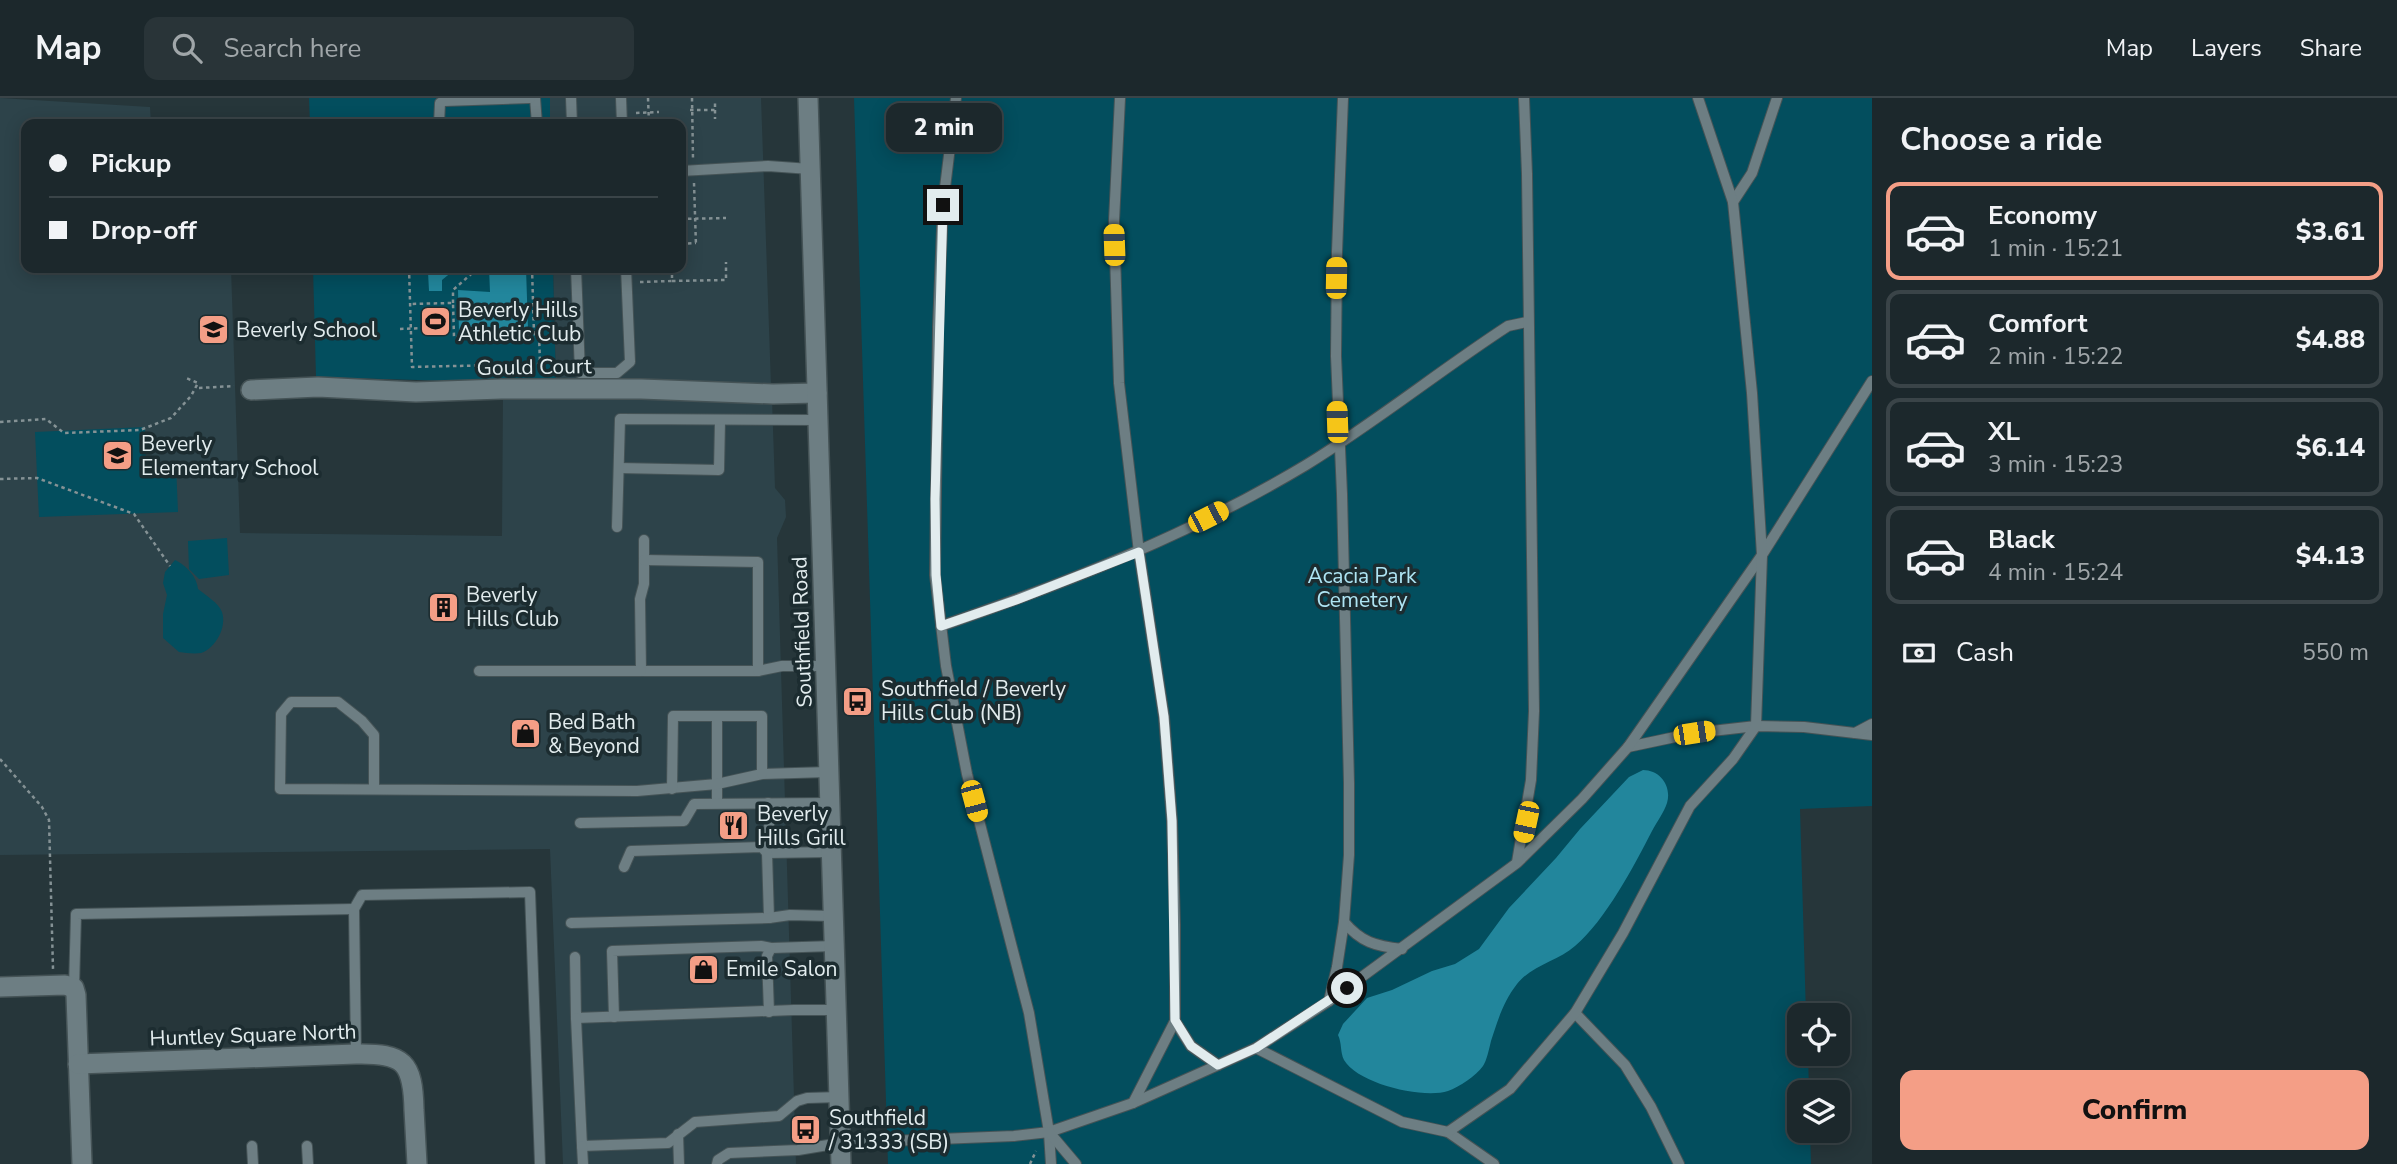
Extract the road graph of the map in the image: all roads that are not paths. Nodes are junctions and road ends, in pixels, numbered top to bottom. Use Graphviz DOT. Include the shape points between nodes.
graph roads {
  1 [pos="532,98"];
  2 [pos="571,98"];
  3 [pos="621,98"];
  4 [pos="808,98"];
  5 [pos="956,98"];
  6 [pos="1121,98"];
  7 [pos="1343,98"];
  8 [pos="1524,98"];
  9 [pos="1698,98"];
  10 [pos="1777,98"];
  11 [pos="439,119"];
  12 [pos="536,119"];
  13 [pos="572,119"];
  14 [pos="622,119"];
  15 [pos="810,169"];
  16 [pos="686,171"];
  17 [pos="1733,202"];
  18 [pos="576,273"];
  19 [pos="626,273"];
  20 [pos="1527,322"];
  21 [pos="1872,382"];
  22 [pos="251,390"];
  23 [pos="817,393"];
  24 [pos="818,420"];
  25 [pos="720,421"];
  26 [pos="1338,445"];
  27 [pos="619,468"];
  28 [pos="617,527"];
  29 [pos="644,540"];
  30 [pos="1139,552"];
  31 [pos="1762,555"];
  32 [pos="644,560"];
  33 [pos="941,626"];
  34 [pos="826,666"];
  35 [pos="479,671"];
  36 [pos="640,671"];
  37 [pos="758,671"];
  38 [pos="717,716"];
  39 [pos="1872,724"];
  40 [pos="1756,726"];
  41 [pos="1855,733"];
  42 [pos="1872,735"];
  43 [pos="1628,747"];
  44 [pos="828,772"];
  45 [pos="762,774"];
  46 [pos="717,783"];
  47 [pos="374,789"];
  48 [pos="672,789"];
  49 [pos="717,803"];
  50 [pos="768,803"];
  51 [pos="830,803"];
  52 [pos="580,823"];
  53 [pos="831,852"];
  54 [pos="767,853"];
  55 [pos="1517,863"];
  56 [pos="624,867"];
  57 [pos="354,909"];
  58 [pos="832,916"];
  59 [pos="769,918"];
  60 [pos="1344,922"];
  61 [pos="571,923"];
  62 [pos="834,946"];
  63 [pos="771,948"];
  64 [pos="1402,948"];
  65 [pos="575,957"];
  66 [pos="0,987"];
  67 [pos="74,988"];
  68 [pos="1329,1001"];
  69 [pos="836,1010"];
  70 [pos="769,1012"];
  71 [pos="1575,1013"];
  72 [pos="614,1017"];
  73 [pos="576,1018"];
  74 [pos="1175,1020"];
  75 [pos="1256,1048"];
  76 [pos="356,1054"];
  77 [pos="78,1064"];
  78 [pos="1218,1065"];
  79 [pos="840,1097"];
  80 [pos="1133,1103"];
  81 [pos="1049,1132"];
  82 [pos="1448,1132"];
  83 [pos="678,1135"];
  84 [pos="840,1143"];
  85 [pos="252,1146"];
  86 [pos="307,1146"];
  87 [pos="582,1146"];
  88 [pos="82,1164"];
  89 [pos="253,1164"];
  90 [pos="308,1164"];
  91 [pos="416,1164"];
  92 [pos="540,1164"];
  93 [pos="583,1164"];
  94 [pos="679,1164"];
  95 [pos="717,1164"];
  96 [pos="841,1164"];
  97 [pos="1051,1164"];
  98 [pos="1076,1164"];
  99 [pos="1494,1164"];
  100 [pos="1679,1164"];
  1 -- 11 [label="lane" via="444,101 439,103"];
  1 -- 12 [label="lane"];
  2 -- 13 [label="lane"];
  3 -- 14 [label="lane"];
  4 -- 15 [label="street, Southfield Road"];
  5 -- 33 [label="lane" via="943,205 938,327 935,562"];
  6 -- 30 [label="lane" via="1114,221 1118,356"];
  7 -- 26 [label="lane" via="1336,278"];
  8 -- 20 [label="lane"];
  9 -- 17 [label="lane"];
  10 -- 17 [label="lane" via="1752,173"];
  15 -- 16 [label="lane" via="768,166"];
  15 -- 23 [label="street, Southfield Road"];
  17 -- 31 [label="lane"];
  18 -- 19 [label="lane" via="580,373 617,373 630,362"];
  20 -- 26 [label="lane" via="1508,326"];
  20 -- 55 [label="lane" via="1533,739 1530,790"];
  21 -- 31 [label="lane"];
  22 -- 23 [label="street, Gould Court"];
  23 -- 24 [label="street, Southfield Road"];
  24 -- 25 [label="lane"];
  24 -- 34 [label="street, Southfield Road"];
  25 -- 27 [label="lane" via="620,419"];
  25 -- 27 [label="lane" via="719,470"];
  26 -- 30 [label="lane"];
  26 -- 60 [label="lane" via="1349,783"];
  27 -- 28 [label="lane"];
  29 -- 32 [label="lane"];
  30 -- 33 [label="lane"];
  30 -- 74 [label="lane" via="1164,717 1172,821"];
  31 -- 40 [label="lane"];
  31 -- 43 [label="lane"];
  32 -- 36 [label="lane"];
  32 -- 37 [label="lane" via="758,562"];
  33 -- 81 [label="lane" via="967,774 1029,1013"];
  34 -- 37 [label="lane"];
  34 -- 44 [label="street, Southfield Road"];
  35 -- 36 [label="lane"];
  36 -- 37 [label="lane"];
  38 -- 45 [label="lane" via="762,716"];
  38 -- 46 [label="lane"];
  38 -- 48 [label="lane" via="673,716"];
  39 -- 41 [label="lane"];
  40 -- 41 [label="lane"];
  40 -- 43 [label="lane"];
  40 -- 71 [label="lane" via="1690,806"];
  41 -- 42 [label="lane"];
  43 -- 55 [label="lane"];
  44 -- 45 [label="lane"];
  44 -- 51 [label="street, Southfield Road"];
  45 -- 46 [label="lane"];
  46 -- 48 [label="lane"];
  46 -- 49 [label="lane"];
  47 -- 47 [label="lane" via="280,789 281,714 291,702 338,702 362,721 374,735"];
  47 -- 48 [label="lane"];
  49 -- 50 [label="lane"];
  49 -- 52 [label="lane" via="694,804 684,821"];
  50 -- 51 [label="lane"];
  50 -- 54 [label="lane"];
  51 -- 53 [label="street, Southfield Road"];
  53 -- 54 [label="lane"];
  53 -- 58 [label="street, Southfield Road"];
  54 -- 56 [label="lane" via="762,848 631,851"];
  54 -- 59 [label="lane"];
  55 -- 64 [label="lane"];
  57 -- 67 [label="lane" via="76,914"];
  57 -- 76 [label="lane"];
  57 -- 92 [label="lane" via="362,895 530,892"];
  58 -- 59 [label="lane"];
  58 -- 62 [label="street, Southfield Road"];
  59 -- 61 [label="lane"];
  60 -- 64 [label="lane" via="1357,937 1381,947"];
  60 -- 68 [label="lane"];
  62 -- 63 [label="lane"];
  62 -- 69 [label="street, Southfield Road"];
  63 -- 70 [label="lane" via="766,956"];
  63 -- 72 [label="lane" via="612,951"];
  64 -- 68 [label="lane"];
  65 -- 73 [label="lane"];
  66 -- 67 [label="street"];
  67 -- 77 [label="street"];
  68 -- 75 [label="lane"];
  69 -- 70 [label="lane"];
  69 -- 79 [label="street, Southfield Road"];
  70 -- 72 [label="lane"];
  71 -- 82 [label="lane" via="1510,1089"];
  71 -- 100 [label="lane" via="1625,1065"];
  72 -- 73 [label="lane"];
  73 -- 87 [label="lane"];
  74 -- 78 [label="lane" via="1191,1046"];
  74 -- 80 [label="lane"];
  75 -- 78 [label="lane"];
  75 -- 82 [label="lane" via="1402,1122"];
  76 -- 77 [label="street, Huntley Square North"];
  76 -- 91 [label="street, Huntley Square North" via="386,1056 410,1071"];
  77 -- 88 [label="street"];
  78 -- 80 [label="lane"];
  79 -- 83 [label="lane" via="797,1101 779,1116 695,1122"];
  79 -- 84 [label="street, Southfield Road"];
  80 -- 81 [label="lane"];
  81 -- 84 [label="lane"];
  81 -- 97 [label="lane"];
  81 -- 98 [label="lane"];
  82 -- 99 [label="lane"];
  83 -- 87 [label="lane" via="668,1143"];
  83 -- 94 [label="lane"];
  84 -- 95 [label="lane" via="729,1153"];
  84 -- 96 [label="street, Southfield Road"];
  85 -- 89 [label="lane"];
  86 -- 90 [label="lane"];
  87 -- 93 [label="lane"];
}
